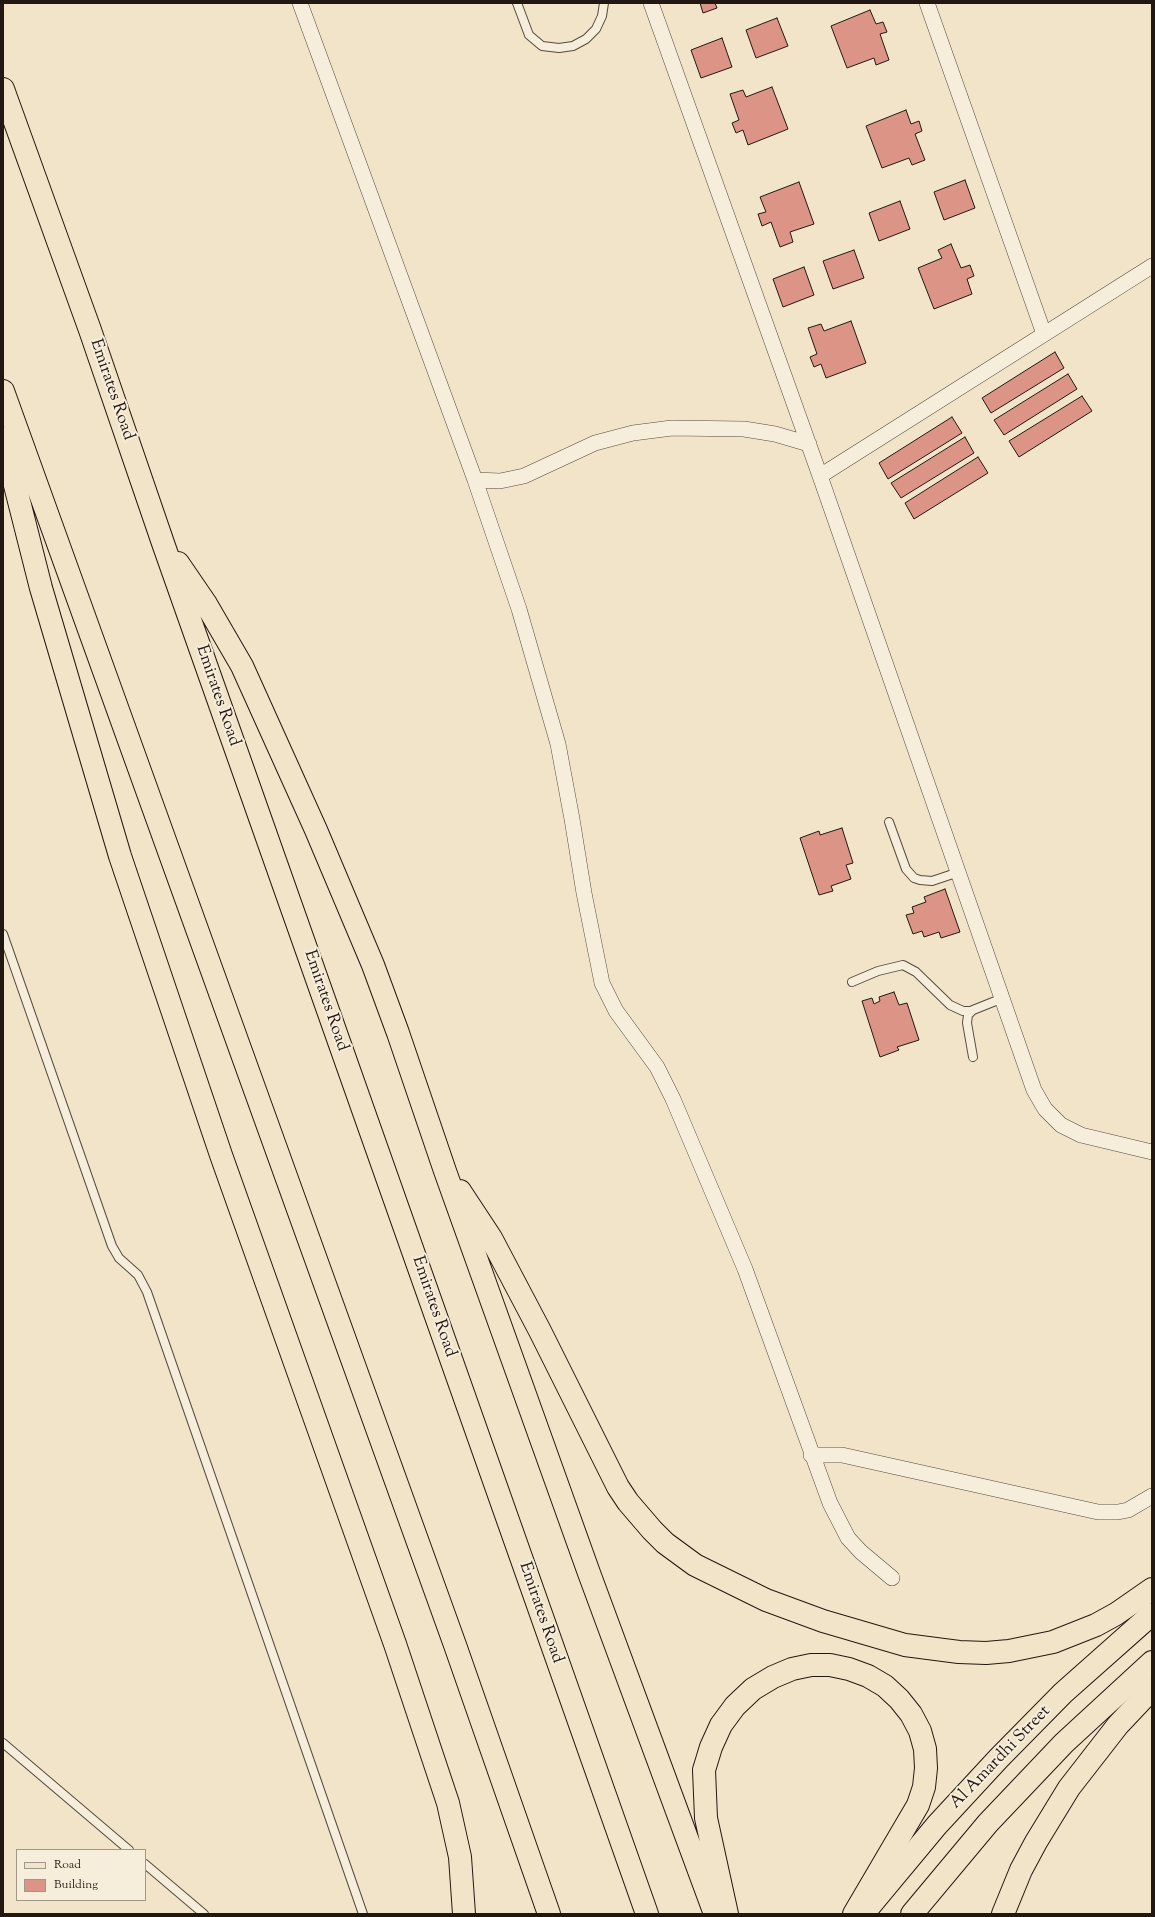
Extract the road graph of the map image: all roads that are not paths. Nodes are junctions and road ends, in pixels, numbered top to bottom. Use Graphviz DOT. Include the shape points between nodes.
graph roads {
  1 [pos="300,3"];
  2 [pos="518,3"];
  3 [pos="604,3"];
  4 [pos="651,3"];
  5 [pos="927,3"];
  6 [pos="3,89"];
  7 [pos="1152,266"];
  8 [pos="1044,334"];
  9 [pos="3,391"];
  10 [pos="3,438"];
  11 [pos="809,444"];
  12 [pos="820,476"];
  13 [pos="475,480"];
  14 [pos="164,546"];
  15 [pos="889,822"];
  16 [pos="959,872"];
  17 [pos="3,934"];
  18 [pos="852,982"];
  19 [pos="1003,998"];
  20 [pos="970,1011"];
  21 [pos="973,1057"];
  22 [pos="1152,1152"];
  23 [pos="445,1172"];
  24 [pos="811,1455"];
  25 [pos="1152,1496"];
  26 [pos="892,1578"];
  27 [pos="1152,1589"];
  28 [pos="1152,1614"];
  29 [pos="1152,1662"];
  30 [pos="1152,1689"];
  31 [pos="3,1743"];
  32 [pos="128,1849"];
  33 [pos="146,1865"];
  34 [pos="204,1914"];
  35 [pos="363,1914"];
  36 [pos="464,1914"];
  37 [pos="549,1914"];
  38 [pos="647,1914"];
  39 [pos="715,1914"];
  40 [pos="727,1914"];
  41 [pos="854,1914"];
  42 [pos="863,1914"];
  43 [pos="912,1914"];
  44 [pos="1004,1914"];
  1 -- 13 [label="street"];
  2 -- 3 [label="lane" via="529,35 542,46 559,48 573,46 586,39 596,29"];
  4 -- 11 [label="street"];
  5 -- 8 [label="street"];
  6 -- 14 [label="main road, Emirates Road" via="88,322"];
  7 -- 8 [label="street"];
  8 -- 12 [label="street"];
  9 -- 37 [label="main road" via="447,1622"];
  10 -- 36 [label="main road" via="41,588 120,856 219,1148 395,1644 448,1803 460,1857"];
  11 -- 12 [label="street"];
  11 -- 13 [label="street" via="744,428 672,428 633,433 595,443 524,476 500,481"];
  12 -- 16 [label="street"];
  13 -- 24 [label="street" via="519,609 558,744 602,983 616,1011 657,1067 673,1099 745,1269"];
  14 -- 23 [label="main road" via="206,604 258,698 334,870 372,965 406,1054"];
  14 -- 38 [label="main road, Emirates Road"];
  15 -- 16 [label="lane" via="906,869 914,878 932,881"];
  16 -- 19 [label="street"];
  17 -- 35 [label="lane" via="112,1246 119,1258 138,1275 147,1292"];
  18 -- 20 [label="lane" via="878,971 903,965 916,972 950,1005"];
  19 -- 20 [label="lane"];
  19 -- 22 [label="street" via="1034,1090 1045,1109 1061,1125 1081,1135"];
  20 -- 21 [label="lane" via="966,1019"];
  23 -- 27 [label="main road" via="491,1238 618,1487 652,1530 695,1565 766,1600 823,1621 905,1645 959,1652 1009,1651 1053,1642 1096,1625"];
  23 -- 39 [label="main road"];
  24 -- 25 [label="street" via="842,1455 1098,1512 1128,1510"];
  24 -- 26 [label="street" via="848,1538"];
  28 -- 42 [label="main road, Al Amardhi Street" via="1063,1693 998,1758 937,1825"];
  29 -- 43 [label="main road, Al Amardhi Street" via="1064,1743 988,1823"];
  30 -- 44 [label="main road" via="1118,1725 1064,1795 1032,1849"];
  31 -- 32 [label="lane"];
  33 -- 34 [label="lane"];
  40 -- 41 [label="main road" via="706,1818 704,1770 711,1747 721,1725 735,1706 753,1690 792,1669 830,1665 868,1676 885,1686 899,1699 920,1731 925,1755 924,1787 918,1805"];
}
